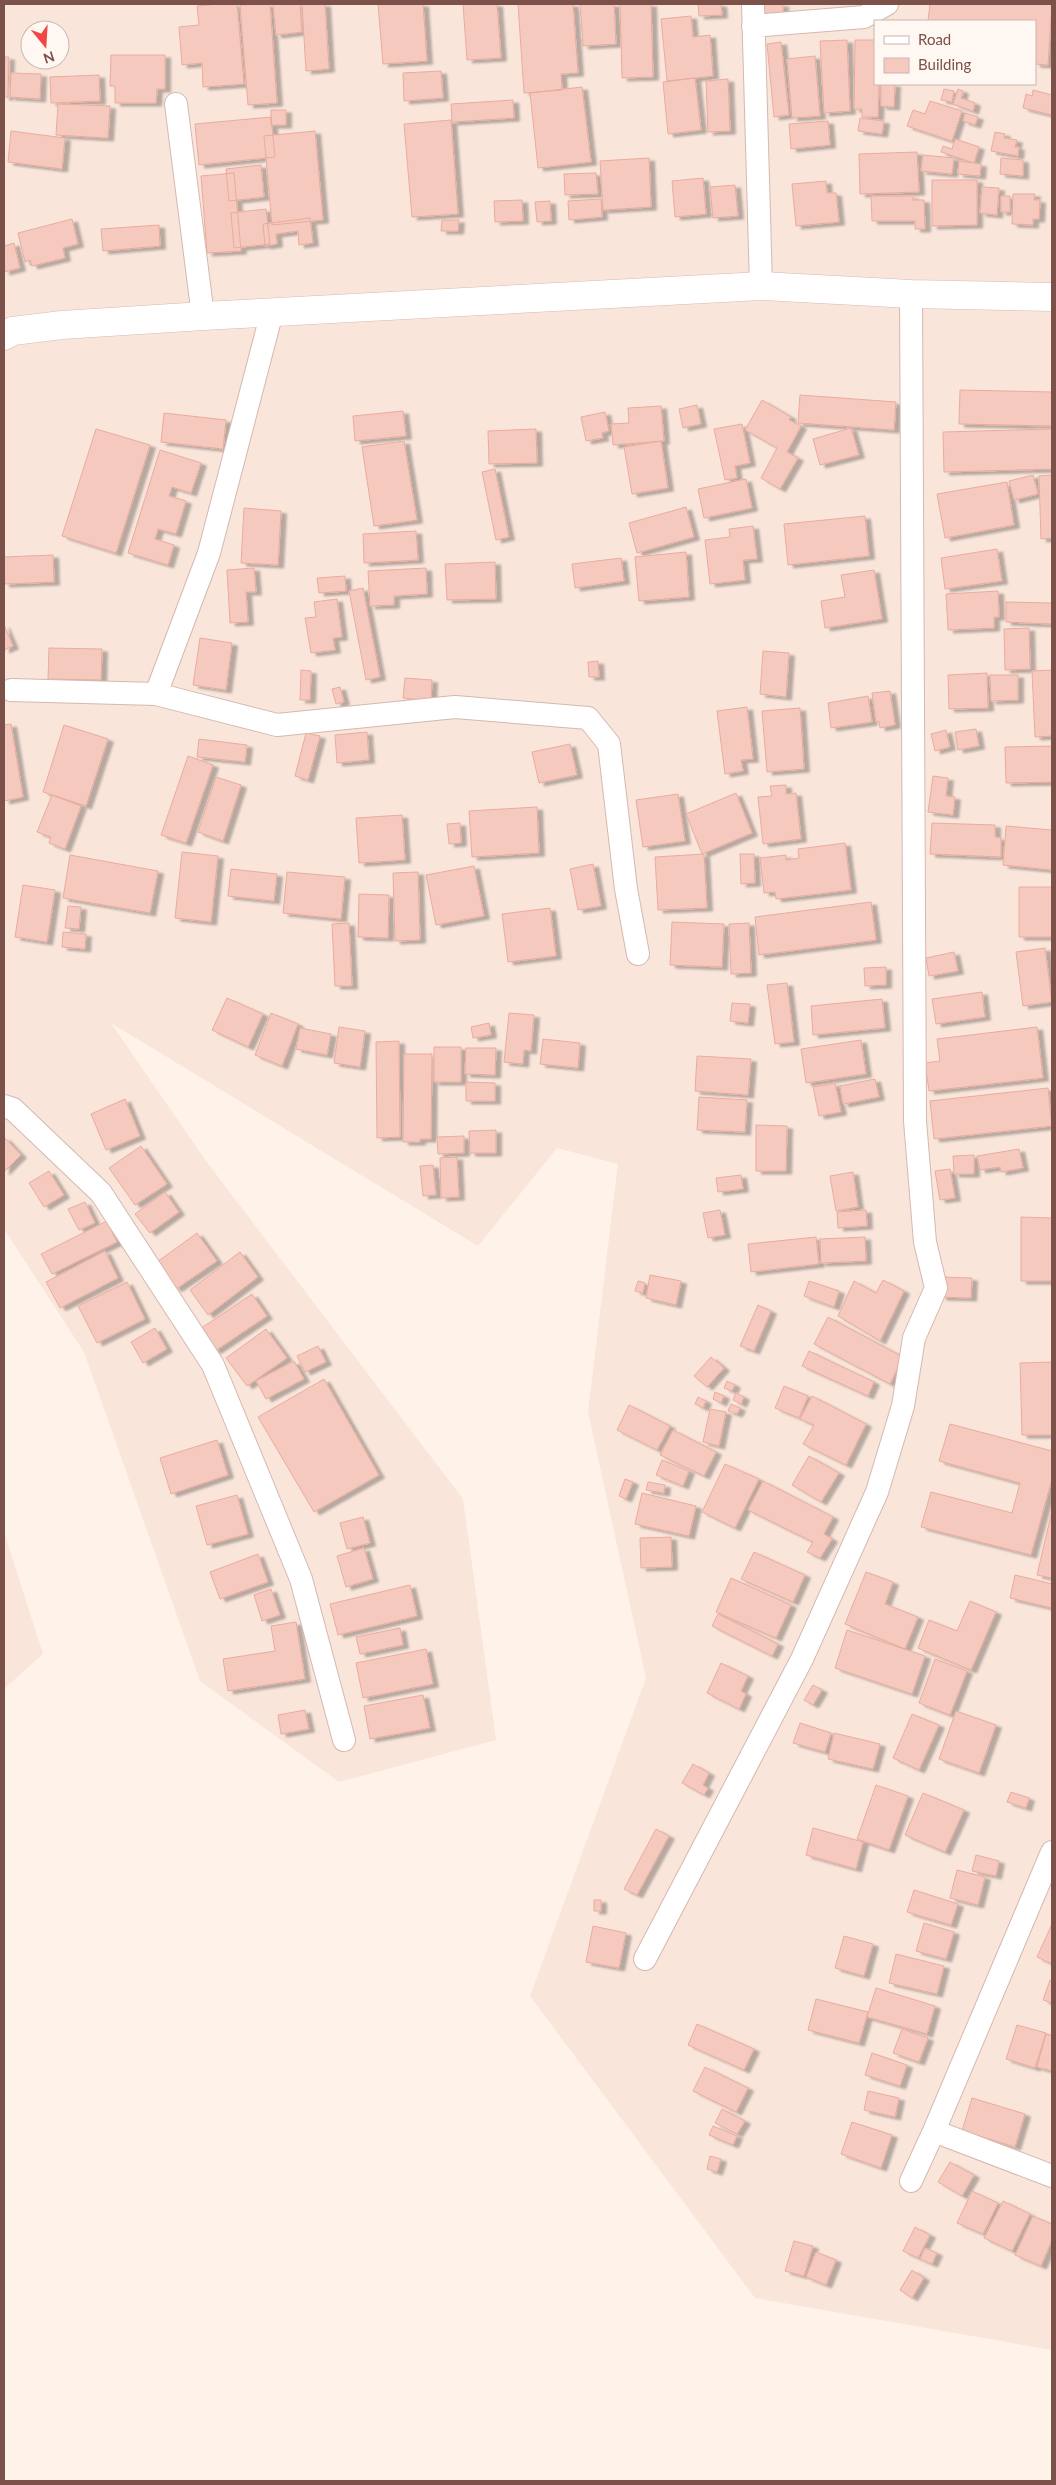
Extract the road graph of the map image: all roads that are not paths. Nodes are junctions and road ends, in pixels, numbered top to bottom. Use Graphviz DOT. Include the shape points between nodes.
graph roads {
  1 [pos="753,4"];
  2 [pos="887,4"];
  3 [pos="754,26"];
  4 [pos="176,104"];
  5 [pos="760,286"];
  6 [pos="912,294"];
  7 [pos="1052,297"];
  8 [pos="272,312"];
  9 [pos="203,316"];
  10 [pos="4,336"];
  11 [pos="12,690"];
  12 [pos="156,694"];
  13 [pos="638,954"];
  14 [pos="4,1106"];
  15 [pos="344,1740"];
  16 [pos="1050,1862"];
  17 [pos="645,1959"];
  18 [pos="934,2131"];
  19 [pos="1052,2176"];
  20 [pos="911,2181"];
  1 -- 3 [label="street"];
  2 -- 3 [label="street" via="864,17"];
  3 -- 5 [label="street"];
  4 -- 9 [label="street"];
  5 -- 6 [label="street"];
  5 -- 8 [label="street"];
  6 -- 7 [label="street"];
  6 -- 17 [label="street" via="915,1121 925,1242 936,1288 914,1338 903,1406 877,1492 802,1659"];
  8 -- 9 [label="street"];
  8 -- 12 [label="street" via="209,553"];
  9 -- 10 [label="street" via="62,326"];
  11 -- 12 [label="street"];
  12 -- 13 [label="street" via="277,725 455,707 588,718 609,744 626,889"];
  14 -- 15 [label="street" via="13,1109 100,1193 213,1365 301,1578"];
  16 -- 18 [label="street"];
  18 -- 19 [label="street"];
  18 -- 20 [label="street"];
}
